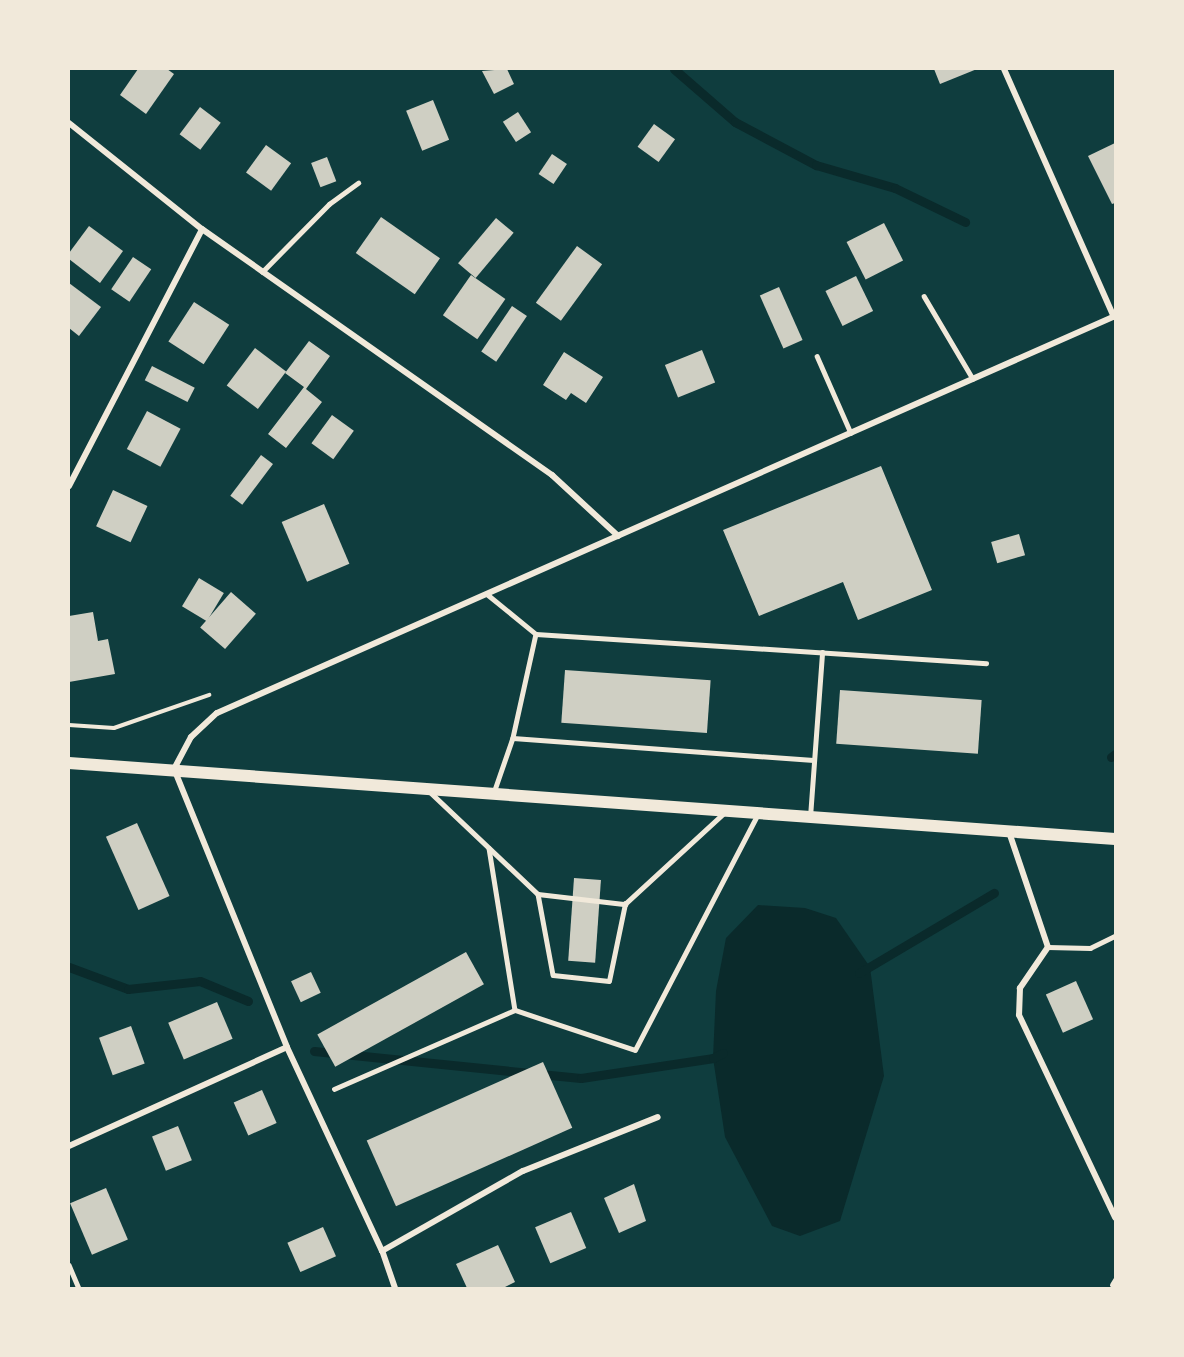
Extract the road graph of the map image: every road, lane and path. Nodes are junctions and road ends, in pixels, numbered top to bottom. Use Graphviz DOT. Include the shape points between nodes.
graph roads {
  1 [pos="1004,69"];
  2 [pos="69,123"];
  3 [pos="357,183"];
  4 [pos="202,229"];
  5 [pos="262,272"];
  6 [pos="924,296"];
  7 [pos="1114,316"];
  8 [pos="817,356"];
  9 [pos="973,379"];
  10 [pos="850,434"];
  11 [pos="69,486"];
  12 [pos="618,536"];
  13 [pos="487,594"];
  14 [pos="536,634"];
  15 [pos="822,652"];
  16 [pos="986,663"];
  17 [pos="211,694"];
  18 [pos="69,725"];
  19 [pos="513,738"];
  20 [pos="813,760"];
  21 [pos="69,762"];
  22 [pos="174,769"];
  23 [pos="424,787"];
  24 [pos="494,793"];
  25 [pos="727,810"];
  26 [pos="758,813"];
  27 [pos="810,817"];
  28 [pos="1009,831"];
  29 [pos="1115,839"];
  30 [pos="489,848"];
  31 [pos="538,894"];
  32 [pos="626,904"];
  33 [pos="1115,936"];
  34 [pos="1048,947"];
  35 [pos="515,1010"];
  36 [pos="287,1047"];
  37 [pos="334,1089"];
  38 [pos="658,1117"];
  39 [pos="69,1146"];
  40 [pos="1115,1217"];
  41 [pos="382,1251"];
  42 [pos="69,1265"];
  43 [pos="79,1288"];
  44 [pos="395,1288"];
  1 -- 7 [label="street"];
  2 -- 4 [label="street"];
  3 -- 5 [label="lane" via="329,204"];
  4 -- 5 [label="street"];
  4 -- 11 [label="street"];
  5 -- 12 [label="street" via="552,475"];
  6 -- 9 [label="lane"];
  7 -- 9 [label="street"];
  8 -- 10 [label="lane"];
  9 -- 10 [label="street"];
  10 -- 12 [label="street"];
  12 -- 13 [label="street"];
  13 -- 14 [label="lane"];
  13 -- 22 [label="street" via="217,713 191,737"];
  14 -- 15 [label="lane"];
  14 -- 19 [label="lane"];
  15 -- 16 [label="lane"];
  15 -- 20 [label="lane"];
  17 -- 18 [label="path" via="114,728"];
  19 -- 20 [label="lane"];
  19 -- 24 [label="lane"];
  20 -- 27 [label="lane"];
  21 -- 22 [label="main road"];
  22 -- 23 [label="main road"];
  22 -- 36 [label="street"];
  23 -- 24 [label="main road"];
  23 -- 30 [label="lane"];
  24 -- 25 [label="main road"];
  25 -- 26 [label="main road"];
  25 -- 32 [label="lane"];
  26 -- 27 [label="main road"];
  26 -- 35 [label="lane" via="635,1050"];
  27 -- 28 [label="main road"];
  28 -- 29 [label="main road"];
  28 -- 34 [label="street"];
  30 -- 31 [label="lane"];
  30 -- 35 [label="lane"];
  31 -- 32 [label="lane"];
  31 -- 32 [label="lane" via="553,975 609,981"];
  33 -- 34 [label="lane" via="1090,948"];
  34 -- 40 [label="street" via="1020,988 1019,1015"];
  35 -- 37 [label="lane"];
  36 -- 39 [label="street"];
  36 -- 41 [label="street"];
  38 -- 41 [label="street" via="523,1170"];
  41 -- 44 [label="street"];
  42 -- 43 [label="lane"];
}
